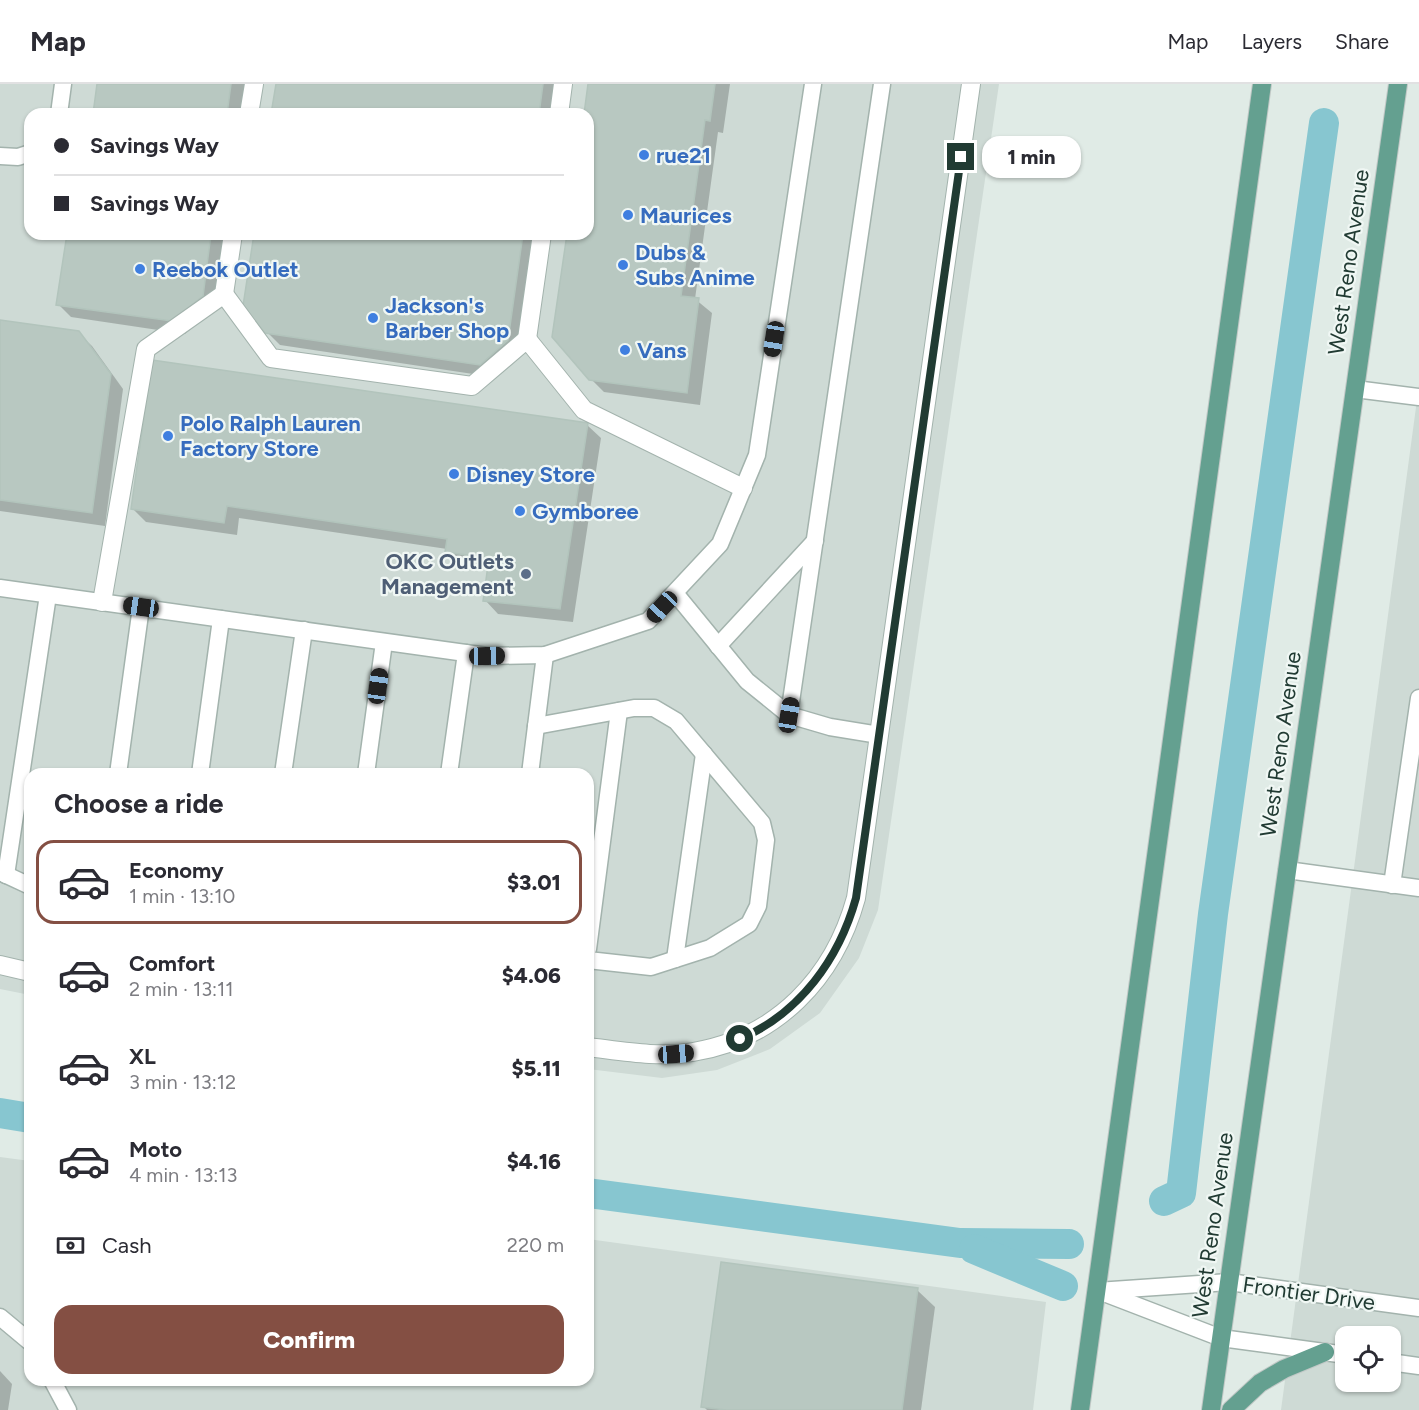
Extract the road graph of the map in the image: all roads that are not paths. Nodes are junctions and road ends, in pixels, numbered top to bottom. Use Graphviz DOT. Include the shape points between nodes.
graph roads {
  1 [pos="63,84"];
  2 [pos="254,84"];
  3 [pos="563,84"];
  4 [pos="813,84"];
  5 [pos="882,84"];
  6 [pos="971,84"];
  7 [pos="1262,84"];
  8 [pos="1398,84"];
  9 [pos="60,108"];
  10 [pos="250,108"];
  11 [pos="560,108"];
  12 [pos="24,155"];
  13 [pos="0,156"];
  14 [pos="232,240"];
  15 [pos="541,240"];
  16 [pos="224,294"];
  17 [pos="526,339"];
  18 [pos="1355,389"];
  19 [pos="1419,397"];
  20 [pos="743,488"];
  21 [pos="815,541"];
  22 [pos="0,588"];
  23 [pos="675,592"];
  24 [pos="48,595"];
  25 [pos="102,602"];
  26 [pos="141,607"];
  27 [pos="221,619"];
  28 [pos="304,630"];
  29 [pos="384,642"];
  30 [pos="718,646"];
  31 [pos="466,653"];
  32 [pos="545,655"];
  33 [pos="1419,698"];
  34 [pos="619,711"];
  35 [pos="789,715"];
  36 [pos="536,726"];
  37 [pos="879,735"];
  38 [pos="704,754"];
  39 [pos="119,768"];
  40 [pos="201,768"];
  41 [pos="284,768"];
  42 [pos="367,768"];
  43 [pos="449,768"];
  44 [pos="531,768"];
  45 [pos="1287,870"];
  46 [pos="3,874"];
  47 [pos="24,883"];
  48 [pos="1392,885"];
  49 [pos="1419,888"];
  50 [pos="594,903"];
  51 [pos="675,959"];
  52 [pos="594,961"];
  53 [pos="0,965"];
  54 [pos="24,971"];
  55 [pos="594,1048"];
  56 [pos="1229,1282"];
  57 [pos="1097,1291"];
  58 [pos="1419,1308"];
  59 [pos="0,1317"];
  60 [pos="24,1337"];
  61 [pos="1221,1338"];
  62 [pos="1325,1352"];
  63 [pos="1335,1353"];
  64 [pos="1401,1364"];
  65 [pos="1419,1366"];
  66 [pos="55,1386"];
  67 [pos="68,1410"];
  68 [pos="1080,1410"];
  69 [pos="1211,1410"];
  70 [pos="1231,1410"];
  1 -- 9 [label="lane"];
  2 -- 10 [label="street"];
  3 -- 11 [label="street"];
  4 -- 20 [label="lane" via="757,455"];
  5 -- 21 [label="lane"];
  6 -- 37 [label="street"];
  7 -- 57 [label="main road"];
  8 -- 18 [label="main road, West Reno Avenue"];
  12 -- 13 [label="lane"];
  14 -- 16 [label="street"];
  15 -- 17 [label="street"];
  16 -- 17 [label="street" via="271,358 472,386"];
  16 -- 25 [label="street" via="146,349"];
  17 -- 20 [label="street" via="584,410"];
  18 -- 19 [label="lane"];
  18 -- 45 [label="main road, West Reno Avenue"];
  20 -- 23 [label="lane" via="720,544"];
  21 -- 30 [label="lane"];
  21 -- 35 [label="lane"];
  22 -- 24 [label="lane"];
  23 -- 30 [label="lane"];
  23 -- 32 [label="lane" via="648,621"];
  24 -- 25 [label="lane"];
  24 -- 46 [label="lane"];
  25 -- 26 [label="lane"];
  26 -- 27 [label="lane"];
  26 -- 39 [label="lane"];
  27 -- 28 [label="lane"];
  27 -- 40 [label="lane"];
  28 -- 29 [label="lane"];
  28 -- 41 [label="lane"];
  29 -- 31 [label="lane"];
  29 -- 42 [label="lane"];
  30 -- 35 [label="lane" via="747,681"];
  31 -- 32 [label="lane"];
  31 -- 43 [label="lane"];
  32 -- 36 [label="lane"];
  33 -- 48 [label="lane"];
  34 -- 36 [label="lane"];
  34 -- 38 [label="lane" via="654,708 676,721"];
  34 -- 50 [label="lane"];
  35 -- 37 [label="lane"];
  36 -- 44 [label="lane"];
  37 -- 55 [label="street" via="850,920 827,966 806,992 781,1016 727,1044 692,1053 661,1055"];
  38 -- 51 [label="lane"];
  38 -- 51 [label="lane" via="762,823 766,840 758,906 749,924 710,948"];
  45 -- 48 [label="lane"];
  45 -- 56 [label="main road, West Reno Avenue"];
  46 -- 47 [label="lane"];
  48 -- 49 [label="lane"];
  51 -- 52 [label="lane" via="651,967"];
  53 -- 54 [label="street"];
  56 -- 57 [label="lane, Frontier Drive"];
  56 -- 58 [label="lane, Frontier Drive"];
  56 -- 61 [label="main road, West Reno Avenue"];
  57 -- 61 [label="lane"];
  57 -- 68 [label="main road"];
  59 -- 60 [label="lane"];
  61 -- 62 [label="lane"];
  61 -- 69 [label="main road, West Reno Avenue"];
  62 -- 63 [label="lane"];
  62 -- 70 [label="main road" via="1260,1383"];
  64 -- 65 [label="lane"];
  66 -- 67 [label="lane"];
}
